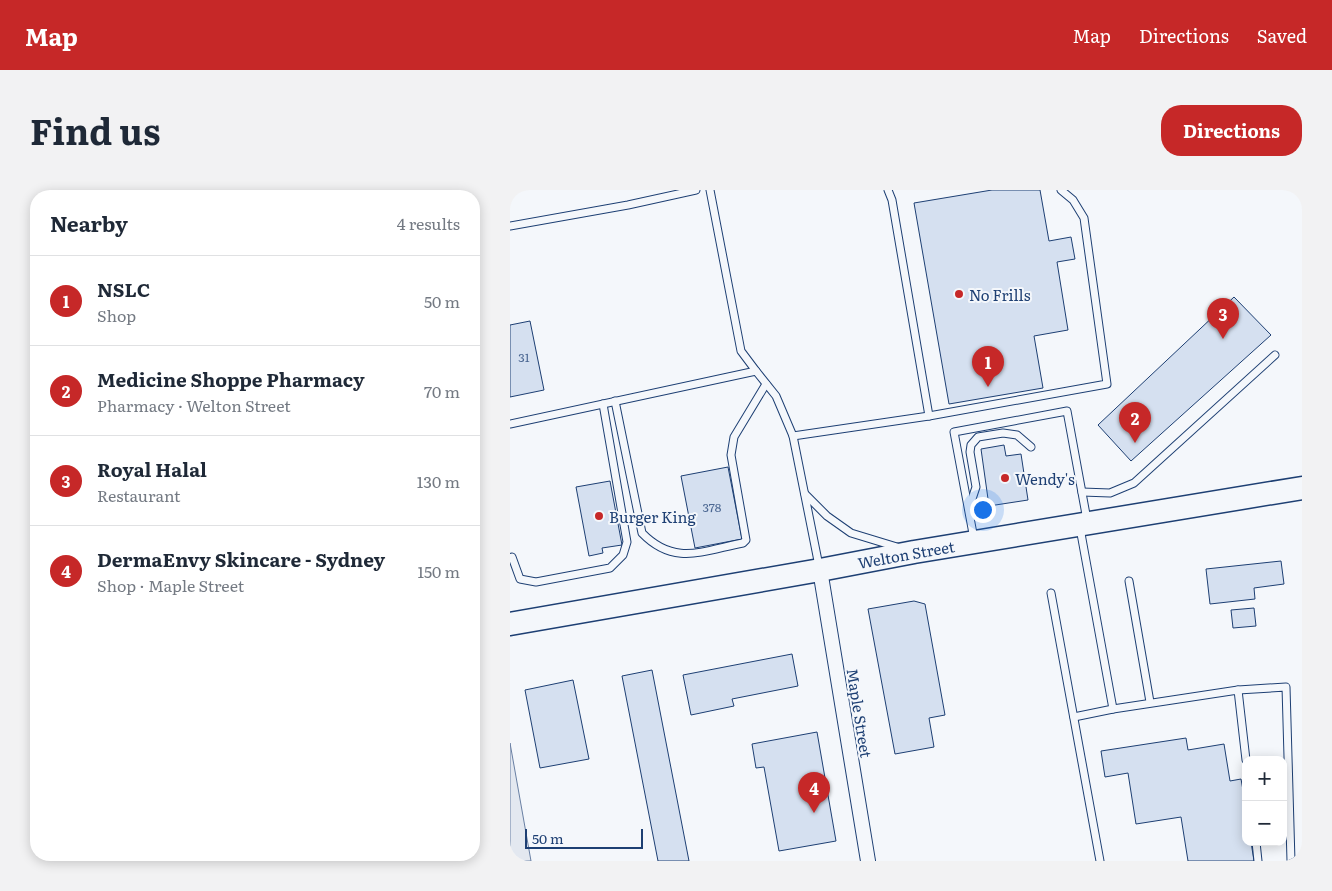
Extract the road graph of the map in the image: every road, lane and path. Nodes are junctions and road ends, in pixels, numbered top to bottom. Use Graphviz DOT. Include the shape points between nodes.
graph roads {
  1 [pos="696,190"];
  2 [pos="710,190"];
  3 [pos="888,190"];
  4 [pos="1061,190"];
  5 [pos="510,226"];
  6 [pos="1275,355"];
  7 [pos="756,371"];
  8 [pos="766,384"];
  9 [pos="615,401"];
  10 [pos="603,404"];
  11 [pos="929,416"];
  12 [pos="510,424"];
  13 [pos="793,436"];
  14 [pos="1030,447"];
  15 [pos="1302,488"];
  16 [pos="1082,492"];
  17 [pos="805,494"];
  18 [pos="968,510"];
  19 [pos="1084,524"];
  20 [pos="974,542"];
  21 [pos="914,552"];
  22 [pos="512,556"];
  23 [pos="820,570"];
  24 [pos="1129,581"];
  25 [pos="1051,593"];
  26 [pos="510,624"];
  27 [pos="1238,690"];
  28 [pos="1150,702"];
  29 [pos="1113,710"];
  30 [pos="1074,717"];
  31 [pos="1246,756"];
  32 [pos="1256,846"];
  33 [pos="868,861"];
  34 [pos="1100,861"];
  35 [pos="1258,861"];
  36 [pos="1292,861"];
  1 -- 5 [label="lane"];
  2 -- 7 [label="lane" via="741,351"];
  3 -- 11 [label="lane"];
  4 -- 11 [label="lane" via="1073,200 1084,218 1106,384"];
  6 -- 16 [label="lane" via="1134,483 1110,493"];
  7 -- 8 [label="lane"];
  7 -- 9 [label="lane"];
  8 -- 9 [label="lane" via="734,437 731,455 746,540 684,555 665,551 642,533"];
  8 -- 13 [label="lane" via="776,396"];
  9 -- 10 [label="lane"];
  10 -- 12 [label="lane"];
  10 -- 22 [label="lane" via="627,542 623,555 610,568 536,582 520,579"];
  11 -- 13 [label="lane"];
  13 -- 17 [label="lane"];
  14 -- 18 [label="lane" via="1017,435 1003,433 978,438 971,445 976,487"];
  15 -- 19 [label="main road, Welton Street"];
  16 -- 18 [label="lane" via="1067,412 954,432"];
  16 -- 19 [label="lane"];
  17 -- 21 [label="lane" via="827,516 851,533"];
  17 -- 23 [label="lane"];
  18 -- 20 [label="lane"];
  19 -- 20 [label="main road, Welton Street"];
  19 -- 29 [label="lane"];
  20 -- 21 [label="main road, Welton Street"];
  21 -- 23 [label="main road, Welton Street"];
  23 -- 26 [label="main road, Welton Street"];
  23 -- 33 [label="street, Maple Street"];
  24 -- 28 [label="lane"];
  25 -- 30 [label="lane"];
  27 -- 28 [label="lane"];
  27 -- 31 [label="lane"];
  27 -- 36 [label="lane" via="1286,687"];
  28 -- 29 [label="lane"];
  29 -- 30 [label="lane"];
  30 -- 34 [label="lane"];
  32 -- 35 [label="lane"];
}
